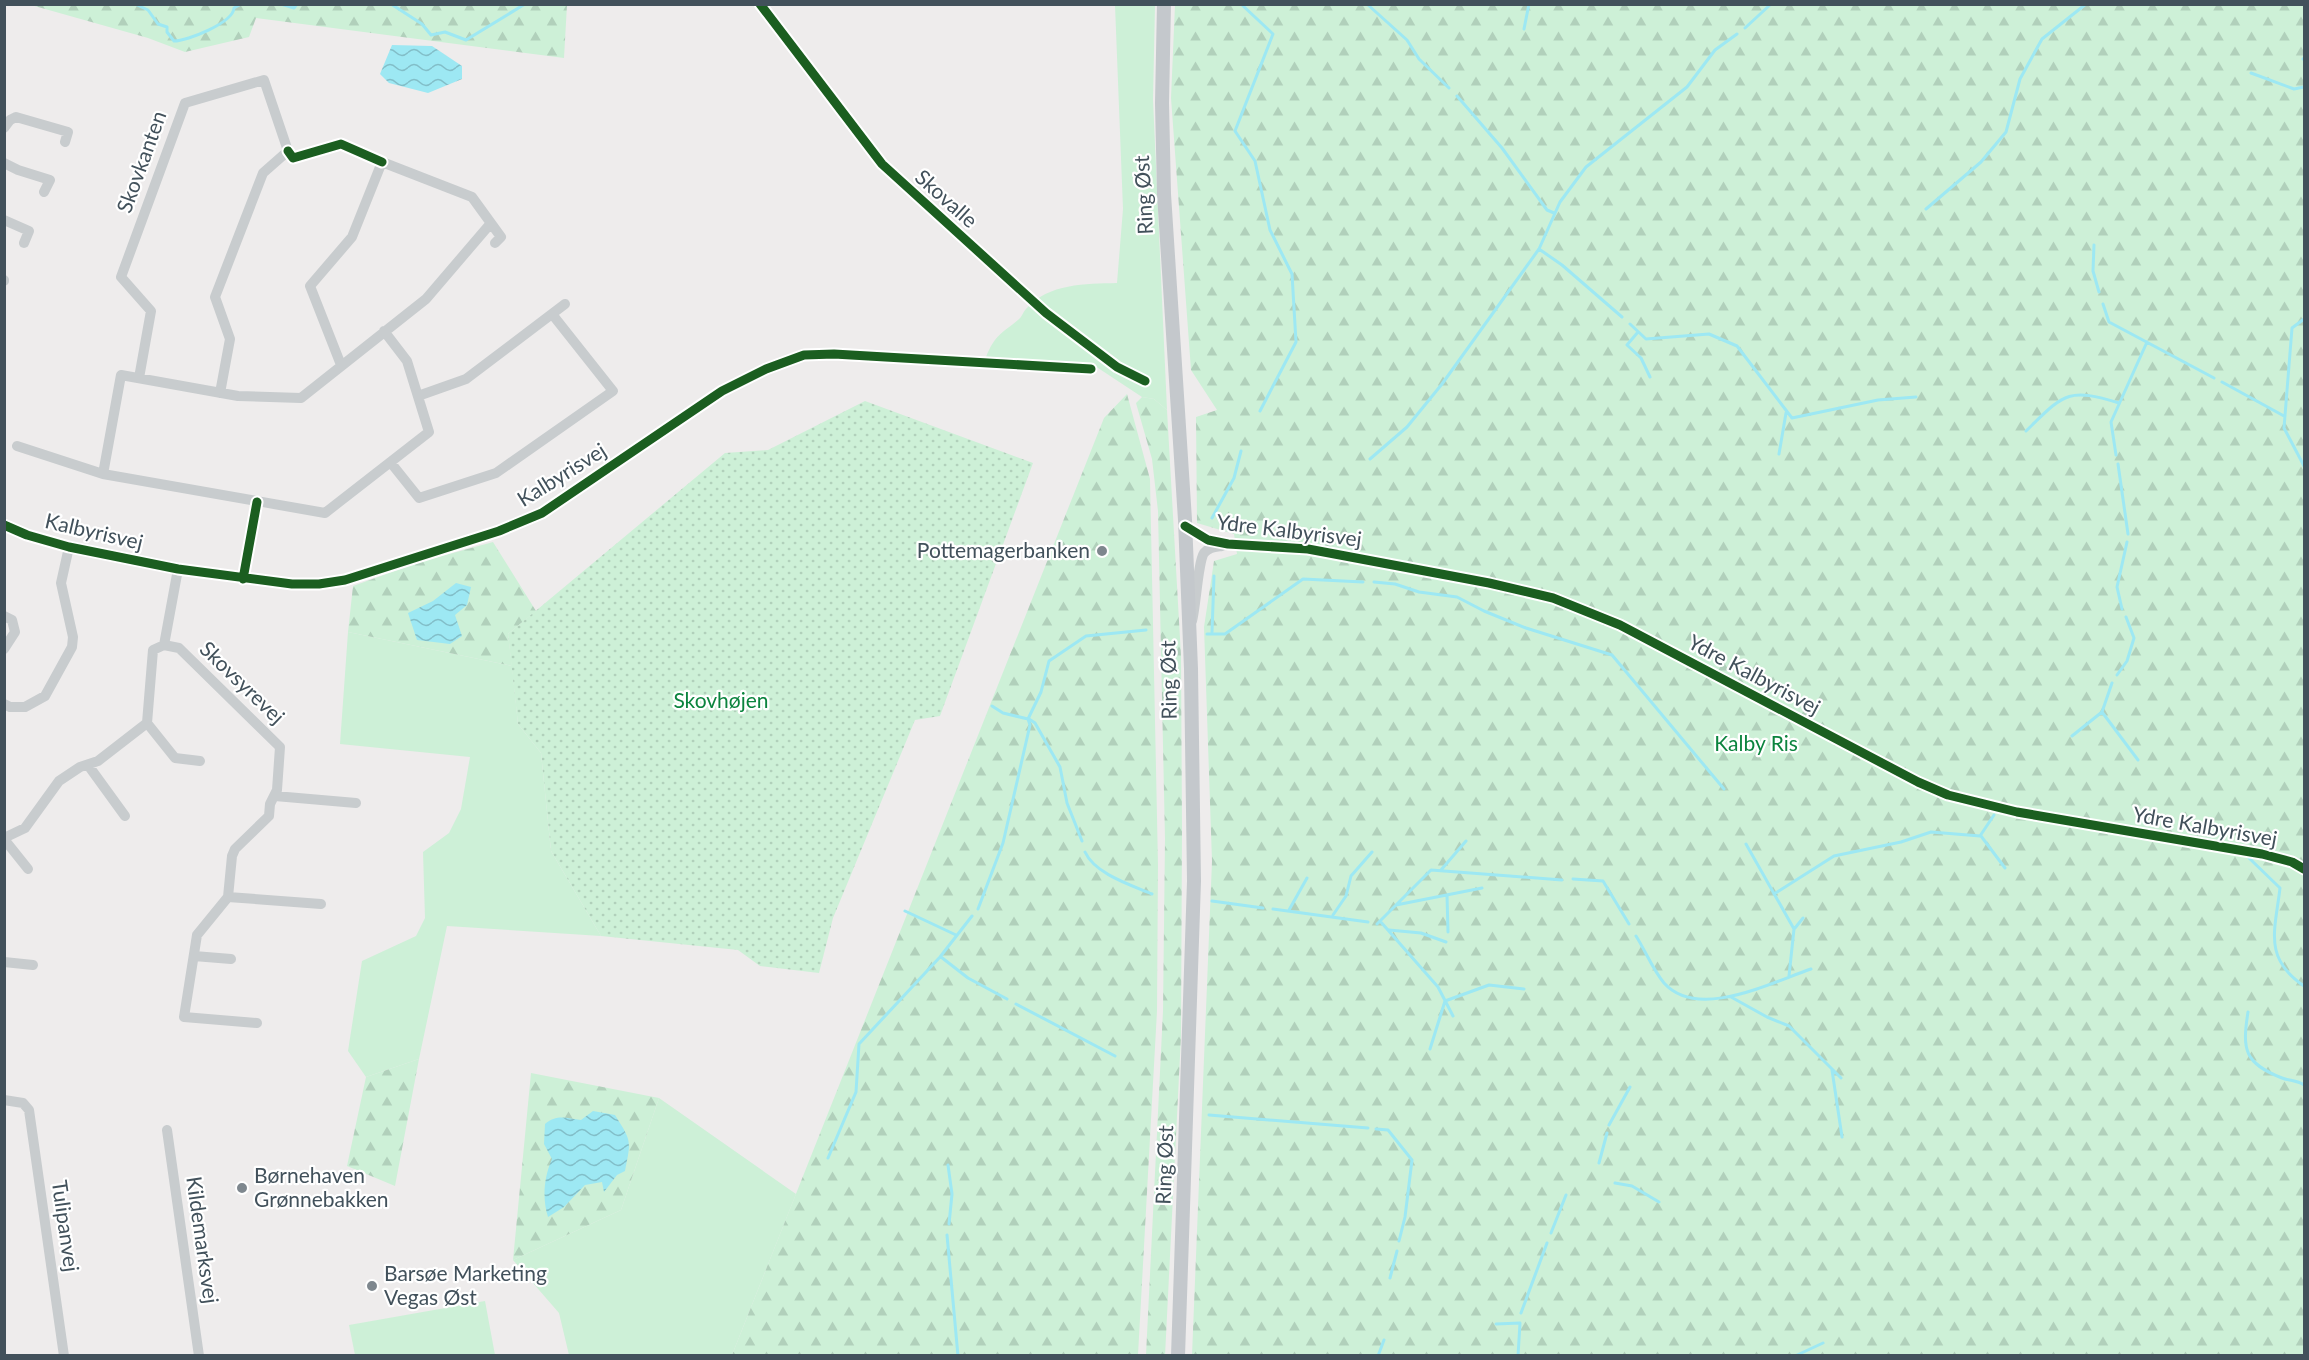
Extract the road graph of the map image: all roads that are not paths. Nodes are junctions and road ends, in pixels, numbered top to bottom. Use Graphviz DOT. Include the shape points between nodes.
graph roads {
  1 [pos="1164,4"];
  2 [pos="4,128"];
  3 [pos="65,142"];
  4 [pos="4,163"];
  5 [pos="44,192"];
  6 [pos="4,220"];
  7 [pos="491,224"];
  8 [pos="24,243"];
  9 [pos="495,243"];
  10 [pos="565,304"];
  11 [pos="552,314"];
  12 [pos="384,331"];
  13 [pos="341,365"];
  14 [pos="1091,369"];
  15 [pos="139,378"];
  16 [pos="220,393"];
  17 [pos="418,396"];
  18 [pos="16,446"];
  19 [pos="391,464"];
  20 [pos="103,474"];
  21 [pos="257,502"];
  22 [pos="4,525"];
  23 [pos="1185,526"];
  24 [pos="1228,544"];
  25 [pos="69,547"];
  26 [pos="178,569"];
  27 [pos="243,579"];
  28 [pos="4,616"];
  29 [pos="1189,630"];
  30 [pos="164,645"];
  31 [pos="4,649"];
  32 [pos="4,704"];
  33 [pos="147,723"];
  34 [pos="200,761"];
  35 [pos="88,765"];
  36 [pos="275,796"];
  37 [pos="356,803"];
  38 [pos="125,816"];
  39 [pos="4,839"];
  40 [pos="27,869"];
  41 [pos="2304,869"];
  42 [pos="228,897"];
  43 [pos="321,904"];
  44 [pos="194,956"];
  45 [pos="231,959"];
  46 [pos="4,962"];
  47 [pos="33,965"];
  48 [pos="257,1023"];
  49 [pos="4,1100"];
  50 [pos="166,1130"];
  51 [pos="64,1356"];
  52 [pos="199,1356"];
  53 [pos="1178,1356"];
  1 -- 23 [label="main road, Ring Øst" via="1164,194"];
  2 -- 3 [label="street" via="16,117 68,132"];
  4 -- 5 [label="street" via="50,180"];
  6 -- 8 [label="street" via="29,231"];
  7 -- 9 [label="street" via="501,237"];
  7 -- 12 [label="street" via="426,299"];
  7 -- 13 [label="street" via="472,197 382,162 352,237 310,286"];
  10 -- 11 [label="street"];
  11 -- 17 [label="street" via="466,379"];
  11 -- 19 [label="street" via="613,391 496,473 419,498"];
  12 -- 13 [label="street"];
  12 -- 17 [label="street" via="407,361"];
  13 -- 16 [label="street" via="301,398"];
  14 -- 27 [label="street, Kalbyrisvej" via="804,355 722,391 542,513 499,531 345,580 292,584"];
  15 -- 16 [label="street"];
  15 -- 16 [label="street, Skovkanten" via="151,311 121,277 185,103 264,80 288,151 263,173 214,297 230,339"];
  15 -- 20 [label="street" via="122,375"];
  17 -- 19 [label="street" via="429,432"];
  18 -- 20 [label="street"];
  19 -- 21 [label="street" via="325,513"];
  20 -- 21 [label="street"];
  21 -- 27 [label="street"];
  22 -- 25 [label="street, Kalbyrisvej"];
  23 -- 24 [label="street, Ydre Kalbyrisvej" via="1208,540"];
  23 -- 29 [label="main road, Ring Øst"];
  24 -- 29 [label="street, Ydre Kalbyrisvej" via="1209,549 1201,558"];
  24 -- 41 [label="street, Ydre Kalbyrisvej" via="1308,549 1553,598 1620,625 1948,795 2017,812 2262,854"];
  25 -- 26 [label="street, Kalbyrisvej"];
  25 -- 32 [label="street" via="61,583 72,647 45,696 25,707"];
  26 -- 27 [label="street, Kalbyrisvej"];
  26 -- 30 [label="street"];
  28 -- 31 [label="street" via="12,620 15,632"];
  29 -- 53 [label="main road, Ring Øst" via="1194,881"];
  30 -- 33 [label="street" via="153,650"];
  30 -- 36 [label="street, Skovsyrevej" via="179,648 280,747"];
  33 -- 34 [label="street" via="175,758"];
  33 -- 35 [label="street"];
  35 -- 38 [label="street"];
  35 -- 39 [label="street" via="59,781 25,828"];
  36 -- 37 [label="street"];
  36 -- 42 [label="street, Skovsyrevej" via="269,816 235,849"];
  39 -- 40 [label="street"];
  42 -- 43 [label="street"];
  42 -- 44 [label="street" via="196,935"];
  44 -- 45 [label="street"];
  44 -- 48 [label="street" via="184,1017"];
  46 -- 47 [label="street"];
  49 -- 51 [label="street, Tulipanvej" via="23,1104 29,1110"];
  50 -- 52 [label="street, Kildemarksvej"];
}
